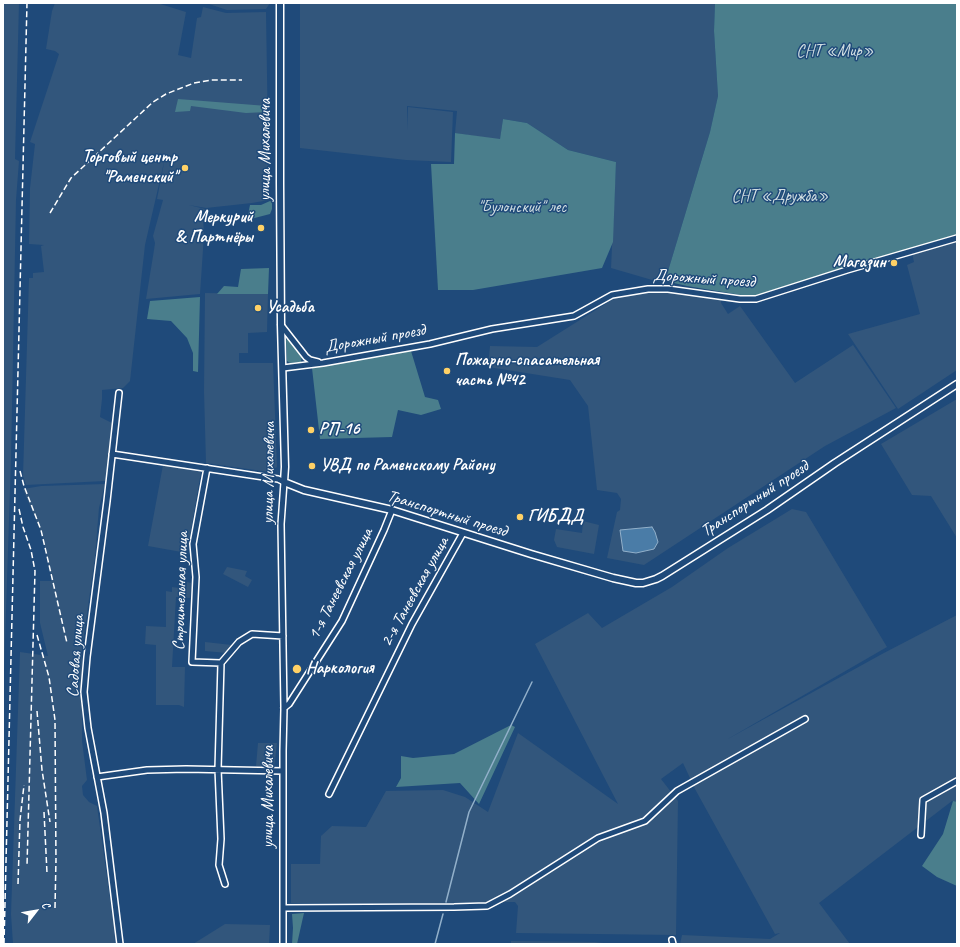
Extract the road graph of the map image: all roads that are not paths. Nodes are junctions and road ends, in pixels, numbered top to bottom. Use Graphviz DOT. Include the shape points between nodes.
graph roads {
  1 [pos="280,3"];
  2 [pos="957,238"];
  3 [pos="281,325"];
  4 [pos="323,363"];
  5 [pos="283,368"];
  6 [pos="957,384"];
  7 [pos="119,393"];
  8 [pos="112,454"];
  9 [pos="208,468"];
  10 [pos="284,482"];
  11 [pos="392,510"];
  12 [pos="463,533"];
  13 [pos="283,636"];
  14 [pos="221,663"];
  15 [pos="284,708"];
  16 [pos="805,719"];
  17 [pos="218,769"];
  18 [pos="283,771"];
  19 [pos="97,776"];
  20 [pos="957,781"];
  21 [pos="329,794"];
  22 [pos="921,834"];
  23 [pos="225,884"];
  24 [pos="283,908"];
  25 [pos="120,944"];
  26 [pos="283,944"];
  1 -- 3 [label="main road, улица Михалевича"];
  2 -- 4 [label="street, Дорожный проезд" via="756,299 648,289 612,296 574,316 492,329 430,344"];
  3 -- 4 [label="street" via="306,357 314,362"];
  3 -- 5 [label="main road, улица Михалевича"];
  4 -- 5 [label="street, Дорожный проезд"];
  5 -- 10 [label="main road, улица Михалевича"];
  6 -- 12 [label="main road, Транспортный проезд" via="768,510 651,581 636,583 613,578"];
  7 -- 8 [label="street, Садовая улица"];
  8 -- 9 [label="street, Транспортный проезд"];
  8 -- 19 [label="street, Садовая улица" via="84,692"];
  9 -- 10 [label="street, Транспортный проезд"];
  9 -- 14 [label="street, Строительная улица" via="193,544 196,577 192,662"];
  10 -- 11 [label="main road, Транспортный проезд" via="304,490"];
  10 -- 13 [label="street, улица Михалевича" via="281,524"];
  11 -- 12 [label="main road, Транспортный проезд"];
  11 -- 15 [label="street, 1-я Танеевская улица" via="342,621"];
  12 -- 21 [label="street, 2-я Танеевская улица" via="412,624"];
  13 -- 14 [label="street" via="252,634 239,642"];
  13 -- 15 [label="street, улица Михалевича"];
  14 -- 17 [label="street"];
  15 -- 18 [label="street, улица Михалевича"];
  16 -- 24 [label="street" via="677,791 645,821 598,838 487,906"];
  17 -- 18 [label="street"];
  17 -- 19 [label="street" via="147,770"];
  17 -- 23 [label="street" via="221,839 219,865"];
  18 -- 24 [label="street, улица Михалевича"];
  19 -- 25 [label="street, Садовая улица"];
  20 -- 22 [label="street" via="923,800"];
  24 -- 26 [label="street, улица Михалевича"];
}
